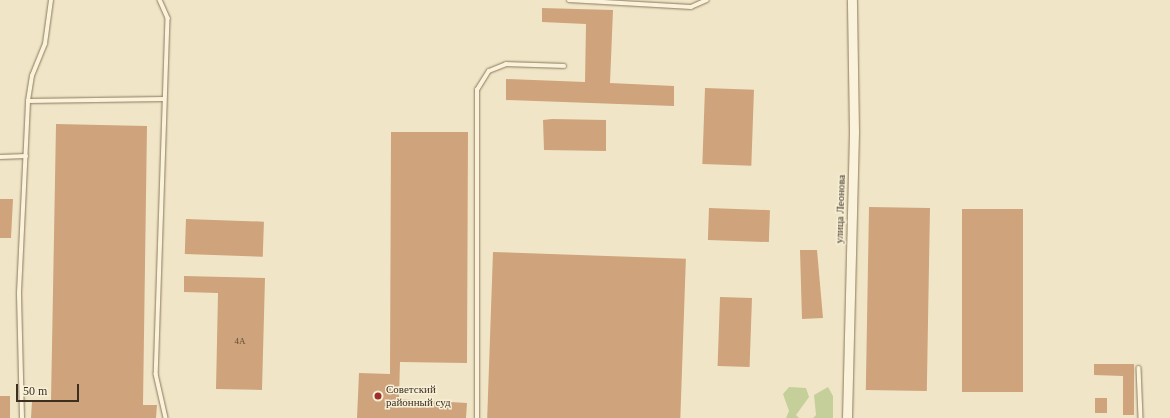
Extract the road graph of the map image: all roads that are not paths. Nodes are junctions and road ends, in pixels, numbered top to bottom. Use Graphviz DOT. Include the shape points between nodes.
graph roads {
  1 [pos="51,0"];
  2 [pos="160,0"];
  3 [pos="569,0"];
  4 [pos="707,0"];
  5 [pos="852,0"];
  6 [pos="564,66"];
  7 [pos="164,99"];
  8 [pos="28,101"];
  9 [pos="26,156"];
  10 [pos="0,157"];
  11 [pos="1139,368"];
  12 [pos="22,418"];
  13 [pos="166,418"];
  14 [pos="477,418"];
  15 [pos="847,418"];
  16 [pos="1141,418"];
  1 -- 8 [label="lane" via="45,44 32,76"];
  2 -- 7 [label="lane" via="168,18"];
  3 -- 4 [label="lane" via="691,7"];
  5 -- 15 [label="street, улица Леонова" via="854,132"];
  6 -- 14 [label="lane" via="506,64 489,71 477,90"];
  7 -- 8 [label="lane"];
  7 -- 13 [label="lane" via="156,374"];
  8 -- 9 [label="lane"];
  9 -- 10 [label="lane"];
  9 -- 12 [label="lane" via="19,293"];
  11 -- 16 [label="lane"];
}
